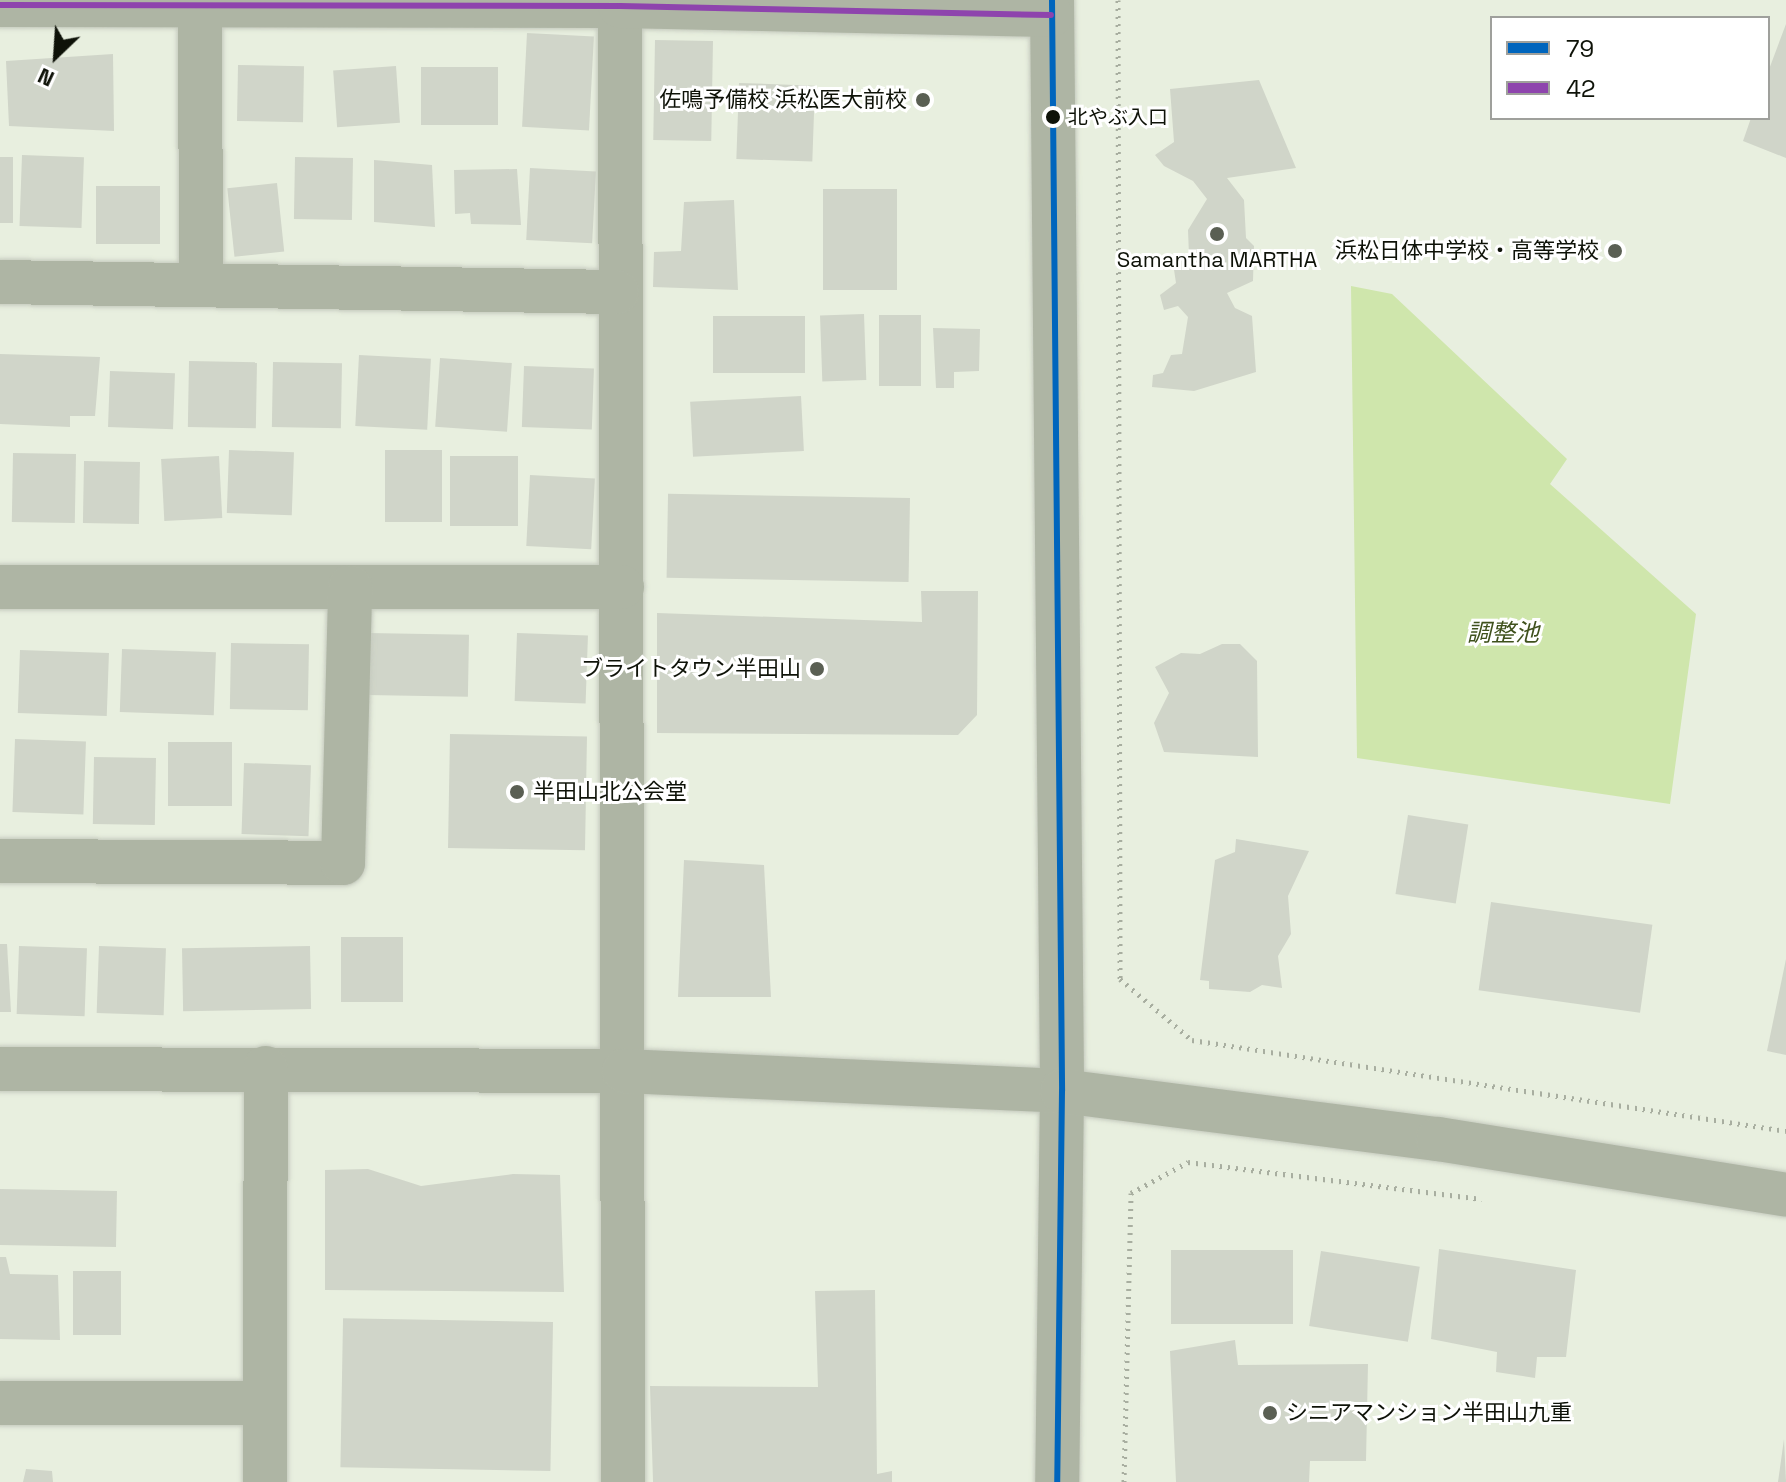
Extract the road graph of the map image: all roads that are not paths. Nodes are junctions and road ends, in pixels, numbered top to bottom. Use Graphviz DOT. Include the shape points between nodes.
graph roads {
  1 [pos="620,3"];
  2 [pos="0,5"];
  3 [pos="200,5"];
  4 [pos="1052,8"];
  5 [pos="0,282"];
  6 [pos="201,283"];
  7 [pos="617,292"];
  8 [pos="0,587"];
  9 [pos="350,587"];
  10 [pos="622,587"];
  11 [pos="0,861"];
  12 [pos="266,1068"];
  13 [pos="0,1069"];
  14 [pos="624,1071"];
  15 [pos="1062,1091"];
  16 [pos="1786,1195"];
  17 [pos="0,1403"];
  18 [pos="265,1403"];
  19 [pos="265,1482"];
  20 [pos="623,1482"];
  21 [pos="1057,1482"];
  1 -- 3 [label="street"];
  1 -- 4 [label="street"];
  1 -- 7 [label="street"];
  2 -- 3 [label="street"];
  3 -- 6 [label="street"];
  4 -- 15 [label="street"];
  5 -- 6 [label="street"];
  6 -- 7 [label="street"];
  7 -- 10 [label="street"];
  8 -- 9 [label="street"];
  9 -- 10 [label="street"];
  9 -- 11 [label="street" via="343,863"];
  10 -- 14 [label="street"];
  12 -- 13 [label="street"];
  12 -- 14 [label="street"];
  12 -- 18 [label="street"];
  14 -- 15 [label="street"];
  14 -- 20 [label="street"];
  15 -- 16 [label="street" via="1438,1139"];
  15 -- 21 [label="street"];
  17 -- 18 [label="street"];
  18 -- 19 [label="street"];
}
